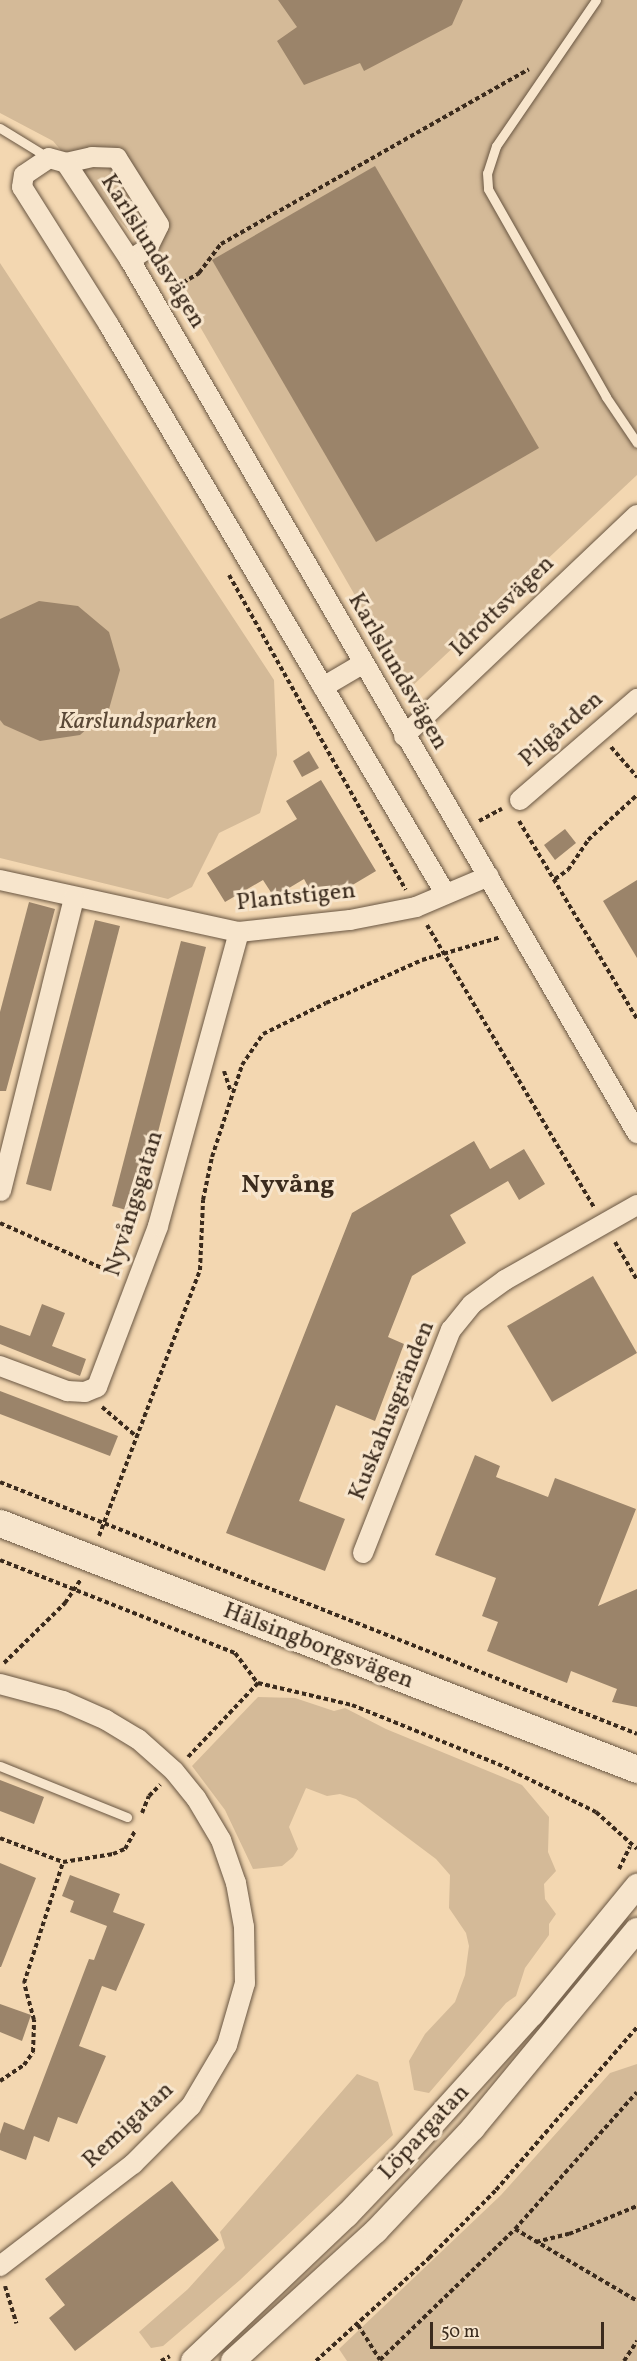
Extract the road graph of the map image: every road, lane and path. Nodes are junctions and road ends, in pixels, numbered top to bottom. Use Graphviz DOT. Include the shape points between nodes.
graph roads {
  1 [pos="596,0"];
  2 [pos="532,66"];
  3 [pos="0,128"];
  4 [pos="58,160"];
  5 [pos="130,260"];
  6 [pos="164,294"];
  7 [pos="637,443"];
  8 [pos="637,515"];
  9 [pos="227,571"];
  10 [pos="362,664"];
  11 [pos="323,687"];
  12 [pos="637,699"];
  13 [pos="599,733"];
  14 [pos="404,736"];
  15 [pos="637,777"];
  16 [pos="637,795"];
  17 [pos="518,808"];
  18 [pos="489,876"];
  19 [pos="555,879"];
  20 [pos="0,880"];
  21 [pos="445,893"];
  22 [pos="74,898"];
  23 [pos="416,907"];
  24 [pos="522,931"];
  25 [pos="239,932"];
  26 [pos="444,953"];
  27 [pos="637,1019"];
  28 [pos="637,1133"];
  29 [pos="1,1191"];
  30 [pos="637,1205"];
  31 [pos="0,1223"];
  32 [pos="604,1223"];
  33 [pos="637,1280"];
  34 [pos="138,1284"];
  35 [pos="0,1366"];
  36 [pos="85,1392"];
  37 [pos="136,1436"];
  38 [pos="0,1482"];
  39 [pos="105,1522"];
  40 [pos="0,1523"];
  41 [pos="363,1553"];
  42 [pos="88,1559"];
  43 [pos="0,1560"];
  44 [pos="76,1590"];
  45 [pos="0,1672"];
  46 [pos="0,1683"];
  47 [pos="258,1683"];
  48 [pos="637,1734"];
  49 [pos="183,1762"];
  50 [pos="0,1766"];
  51 [pos="637,1769"];
  52 [pos="168,1792"];
  53 [pos="127,1816"];
  54 [pos="0,1838"];
  55 [pos="637,1849"];
  56 [pos="63,1862"];
  57 [pos="637,1886"];
  58 [pos="637,1930"];
  59 [pos="637,2027"];
  60 [pos="0,2081"];
  61 [pos="637,2092"];
  62 [pos="637,2206"];
  63 [pos="515,2229"];
  64 [pos="535,2242"];
  65 [pos="0,2266"];
  66 [pos="0,2278"];
  67 [pos="637,2301"];
  68 [pos="16,2323"];
  69 [pos="358,2325"];
  70 [pos="637,2341"];
  71 [pos="381,2360"];
  72 [pos="193,2361"];
  73 [pos="233,2361"];
  74 [pos="316,2361"];
  75 [pos="624,2361"];
  1 -- 7 [label="lane" via="496,146 487,173 488,189 606,397"];
  2 -- 6 [label="path" via="221,244 199,273"];
  3 -- 4 [label="lane"];
  4 -- 5 [label="street, Karlslundsvägen"];
  4 -- 5 [label="street" via="117,158 159,225 148,248"];
  4 -- 11 [label="street" via="24,175 22,187"];
  5 -- 10 [label="street, Karlslundsvägen"];
  8 -- 14 [label="street, Idrottsvägen"];
  9 -- 23 [label="path"];
  10 -- 11 [label="street"];
  10 -- 14 [label="street, Karlslundsvägen"];
  11 -- 21 [label="street"];
  12 -- 13 [label="street, Pilgården"];
  13 -- 15 [label="path"];
  13 -- 17 [label="street, Pilgården"];
  14 -- 18 [label="street, Karlslundsvägen"];
  16 -- 19 [label="path" via="588,840 568,870"];
  17 -- 19 [label="path"];
  18 -- 21 [label="street, Plantstigen"];
  18 -- 24 [label="street, Karlslundsvägen"];
  19 -- 27 [label="path"];
  20 -- 22 [label="street, Plantstigen"];
  21 -- 23 [label="street, Plantstigen"];
  22 -- 25 [label="street, Plantstigen"];
  22 -- 29 [label="street"];
  23 -- 25 [label="street, Plantstigen" via="350,920"];
  23 -- 26 [label="path"];
  24 -- 26 [label="path"];
  24 -- 28 [label="street, Karlslundsvägen"];
  25 -- 34 [label="street, Nyvångsgatan" via="158,1226"];
  26 -- 32 [label="path"];
  26 -- 37 [label="path" via="411,964 263,1034 242,1065 212,1157 203,1200 200,1270"];
  30 -- 32 [label="street, Kuskahusgränden"];
  31 -- 34 [label="path"];
  32 -- 33 [label="path"];
  32 -- 41 [label="street, Kuskahusgränden" via="505,1280 472,1304 451,1330"];
  34 -- 36 [label="street, Nyvångsgatan" via="97,1387"];
  35 -- 36 [label="street" via="67,1391"];
  36 -- 37 [label="path"];
  37 -- 39 [label="path"];
  38 -- 39 [label="path"];
  39 -- 42 [label="path"];
  39 -- 48 [label="path"];
  40 -- 42 [label="main road, Hälsingborgsvägen"];
  42 -- 44 [label="path"];
  42 -- 51 [label="main road, Hälsingborgsvägen"];
  43 -- 44 [label="path"];
  44 -- 45 [label="path" via="15,1649"];
  44 -- 47 [label="path" via="235,1653"];
  46 -- 65 [label="street, Remigatan" via="63,1701 106,1720 138,1739 188,1789 221,1840 236,1883 244,1927 245,1983 227,2045 191,2106 133,2164"];
  47 -- 49 [label="path"];
  47 -- 55 [label="path" via="352,1705 498,1764 596,1812"];
  50 -- 53 [label="lane"];
  52 -- 56 [label="path" via="163,1782 149,1796 125,1849"];
  54 -- 56 [label="path"];
  56 -- 60 [label="path" via="24,1983 34,2020 33,2052 24,2065"];
  57 -- 72 [label="street, Löpargatan" via="487,2065 409,2150 347,2215"];
  58 -- 73 [label="street, Löpargatan" via="473,2128 376,2231"];
  59 -- 69 [label="path" via="496,2190"];
  61 -- 63 [label="path"];
  62 -- 64 [label="path" via="569,2234"];
  63 -- 64 [label="path"];
  63 -- 71 [label="path"];
  64 -- 67 [label="path"];
  66 -- 68 [label="path"];
  69 -- 71 [label="path"];
  69 -- 74 [label="path"];
  70 -- 75 [label="path"];
}
